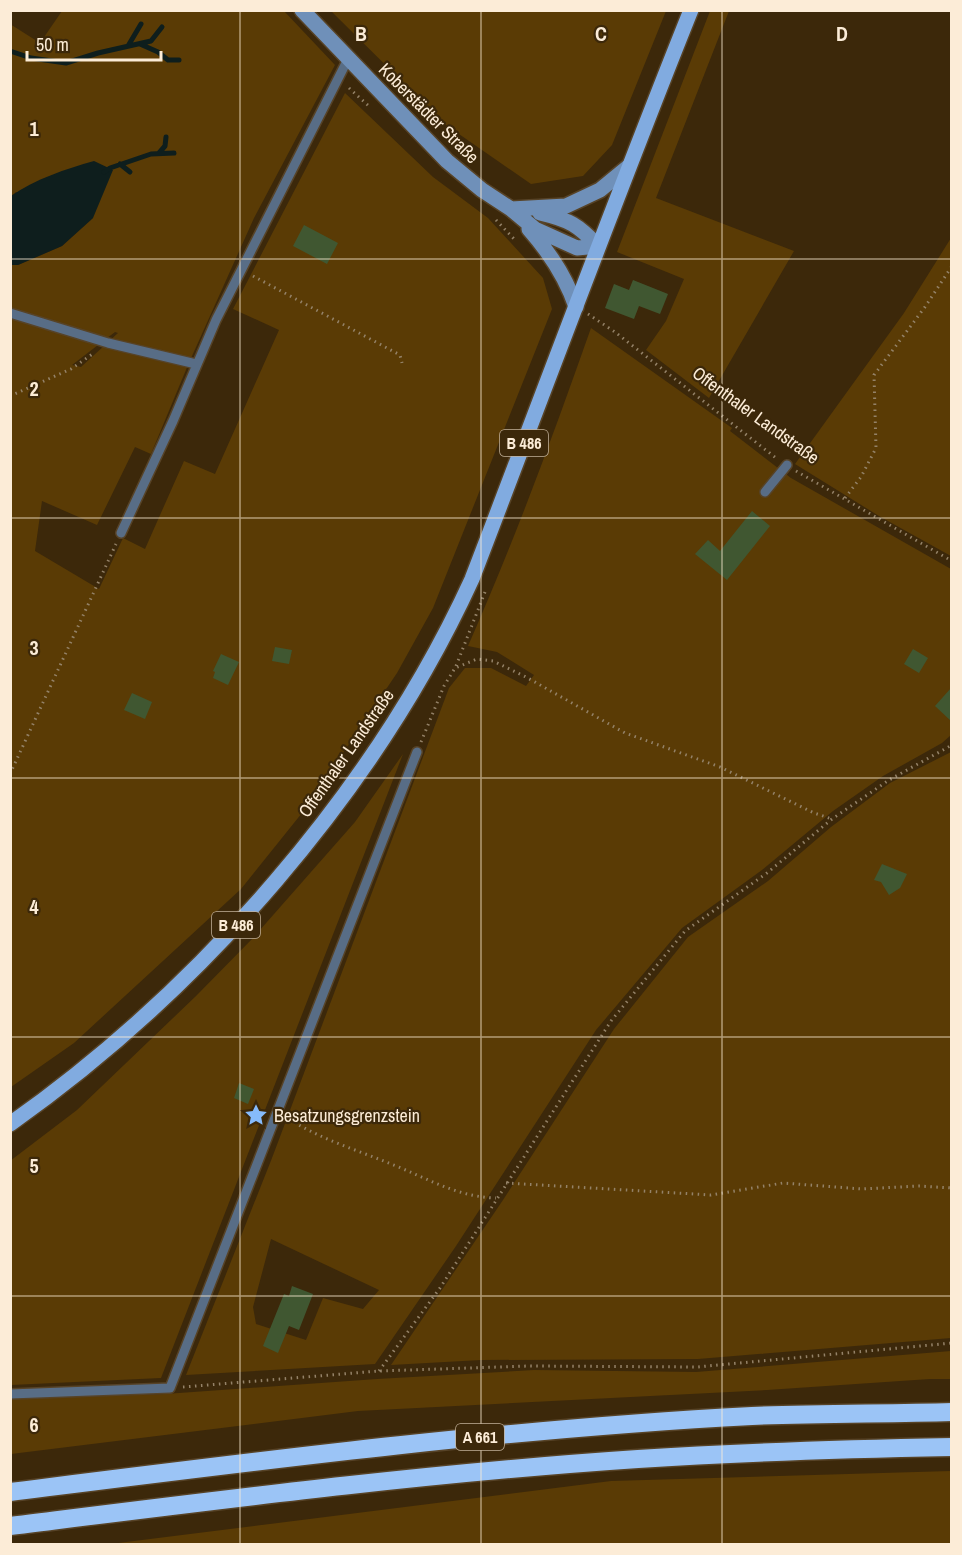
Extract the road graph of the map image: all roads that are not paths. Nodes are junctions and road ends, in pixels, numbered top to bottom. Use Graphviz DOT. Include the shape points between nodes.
graph roads {
  1 [pos="302,10"];
  2 [pos="691,10"];
  3 [pos="348,59"];
  4 [pos="628,166"];
  5 [pos="511,209"];
  6 [pos="598,246"];
  7 [pos="576,307"];
  8 [pos="10,314"];
  9 [pos="196,364"];
  10 [pos="787,465"];
  11 [pos="765,492"];
  12 [pos="121,533"];
  13 [pos="417,753"];
  14 [pos="10,1125"];
  15 [pos="10,1394"];
  16 [pos="951,1412"];
  17 [pos="951,1447"];
  18 [pos="10,1492"];
  19 [pos="10,1526"];
  1 -- 3 [label="street, Koberstädter Straße"];
  2 -- 4 [label="main road, Offenthaler Landstraße / B 486"];
  3 -- 5 [label="street, Koberstädter Straße" via="447,161"];
  3 -- 9 [label="lane"];
  4 -- 5 [label="street" via="584,200 566,206"];
  4 -- 6 [label="main road, Offenthaler Landstraße / B 486"];
  5 -- 6 [label="street" via="566,219"];
  5 -- 6 [label="street" via="535,229 577,248"];
  5 -- 7 [label="street" via="558,267"];
  6 -- 7 [label="main road, Offenthaler Landstraße / B 486"];
  7 -- 14 [label="main road, Offenthaler Landstraße / B 486" via="456,613 395,720 333,810 257,903 191,971 128,1031"];
  8 -- 9 [label="lane"];
  9 -- 12 [label="lane"];
  10 -- 11 [label="lane"];
  13 -- 15 [label="lane" via="170,1388"];
  16 -- 18 [label="highway, A 661" via="753,1416 479,1437"];
  17 -- 19 [label="highway, A 661" via="748,1452 624,1460 345,1486"];
}
